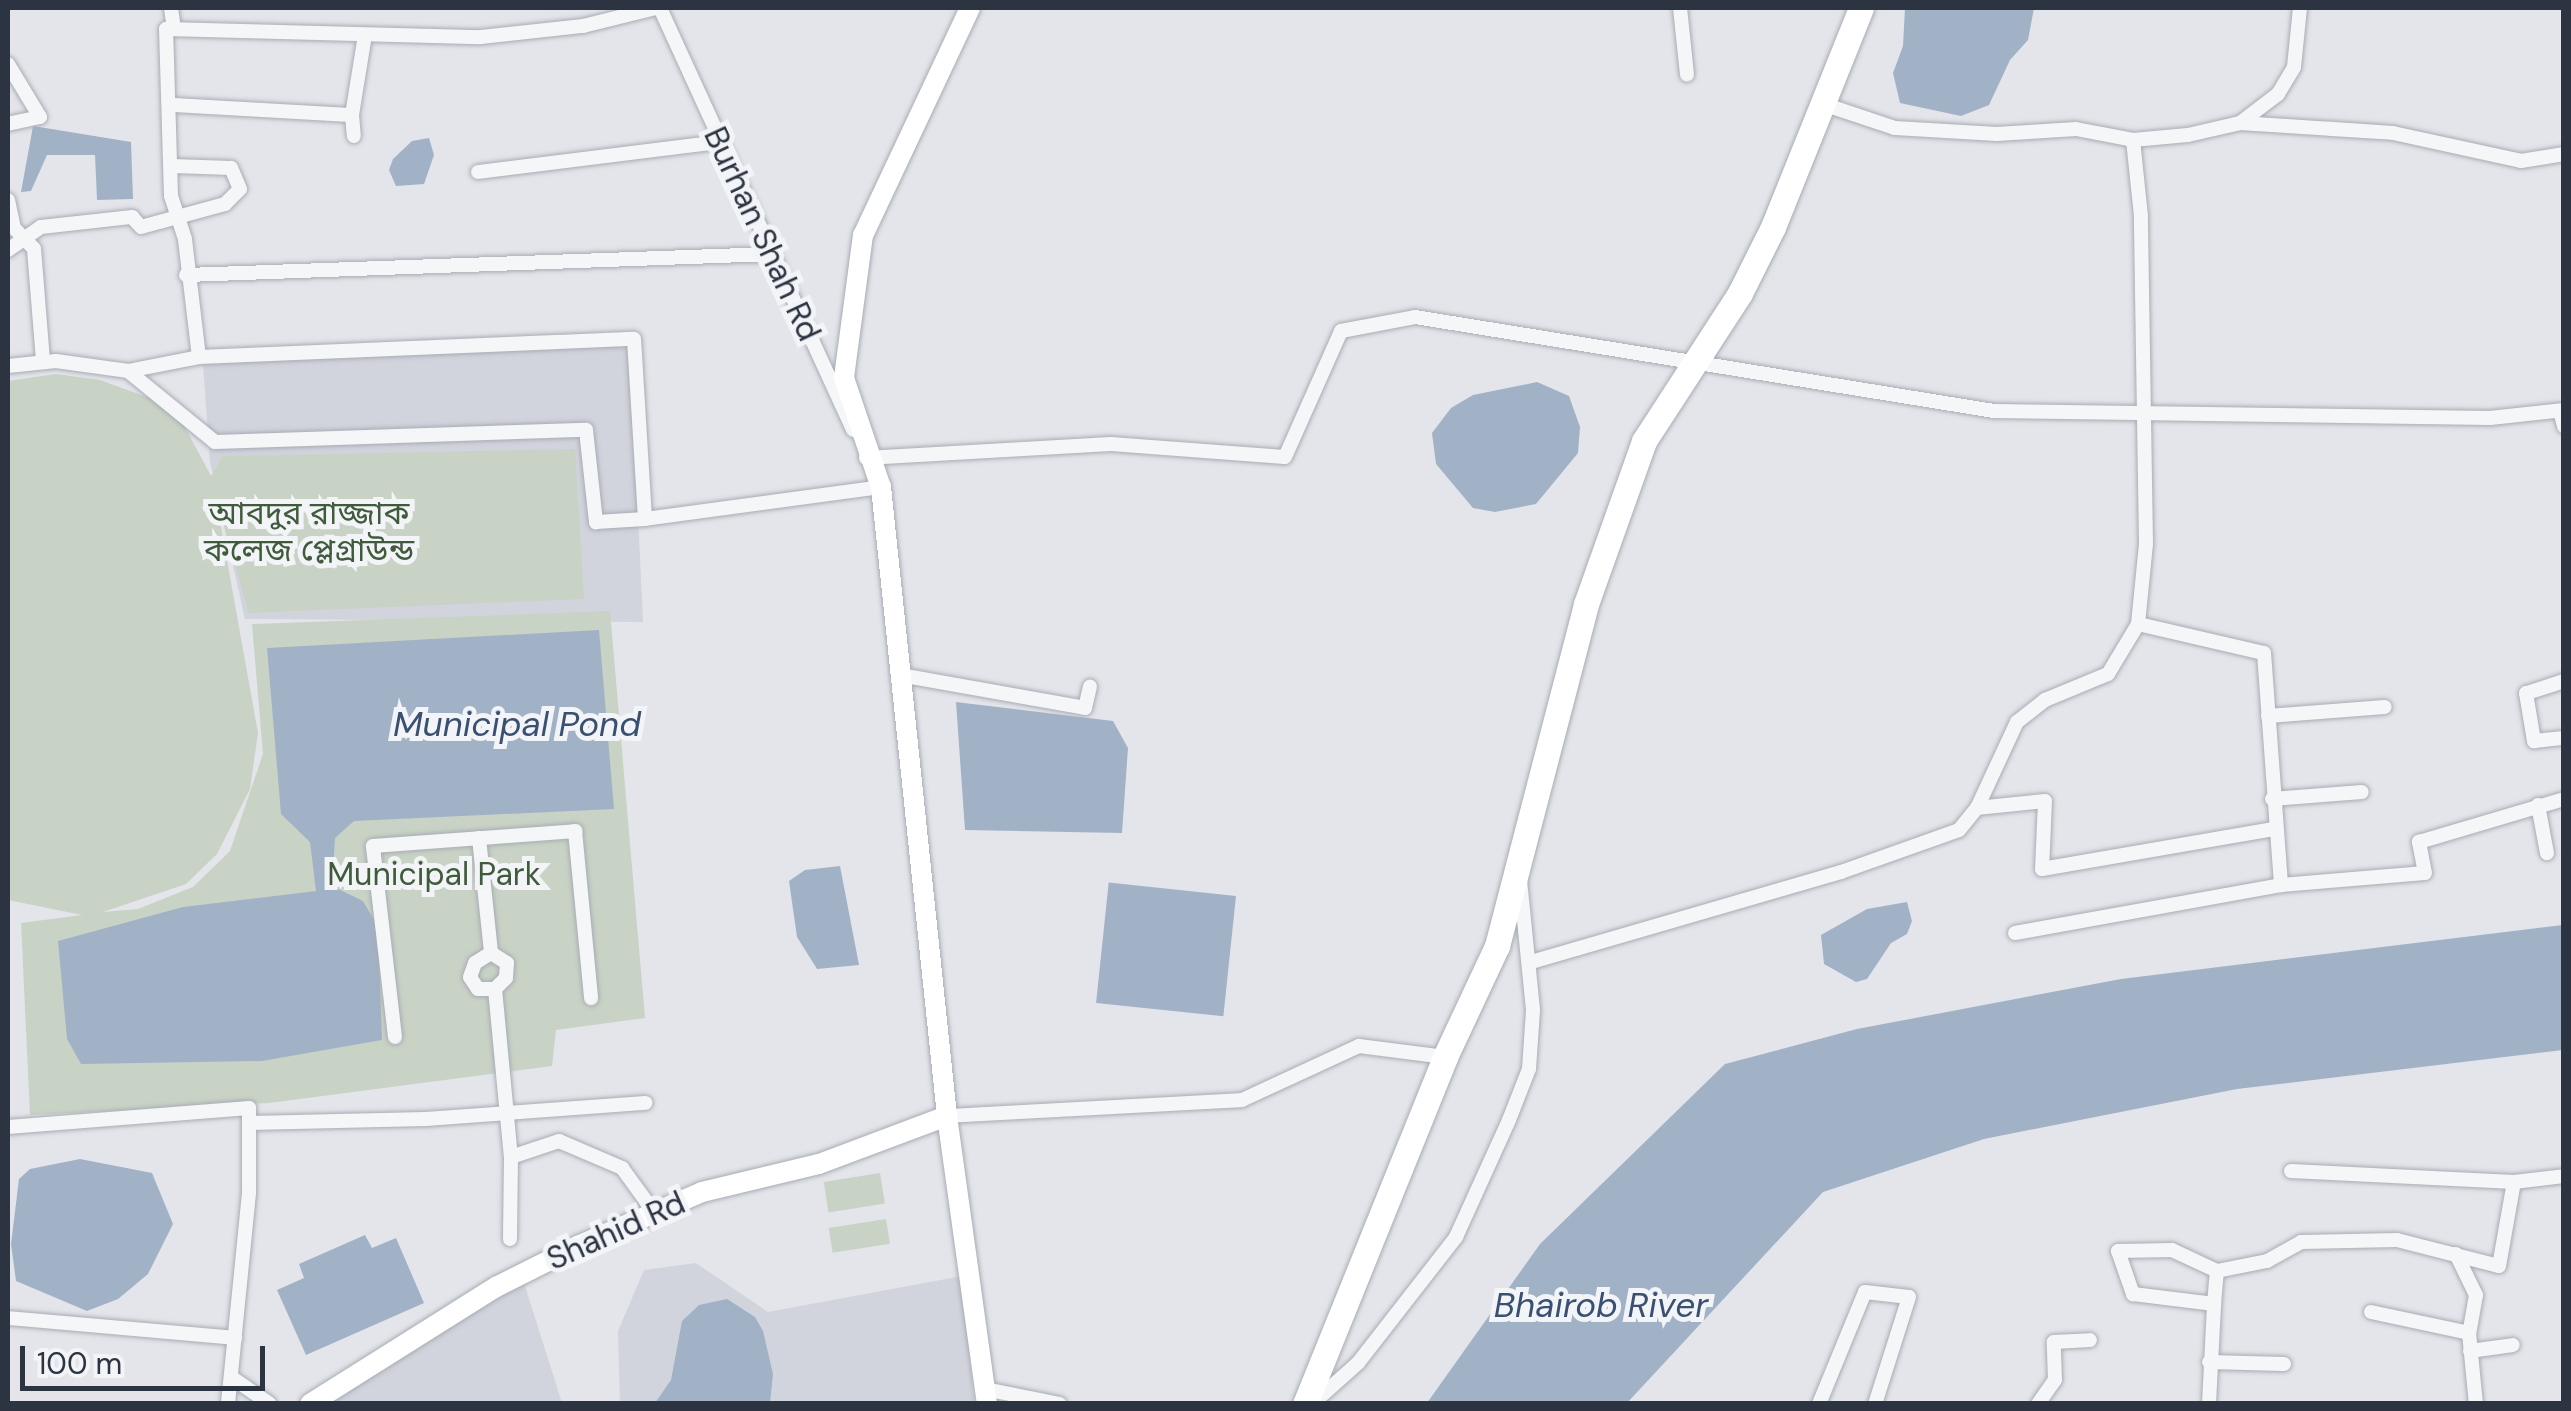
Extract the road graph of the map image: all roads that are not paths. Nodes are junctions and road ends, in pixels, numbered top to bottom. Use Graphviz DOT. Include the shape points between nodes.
graph roads {
  1 [pos="171,8"];
  2 [pos="658,8"];
  3 [pos="970,8"];
  4 [pos="1680,8"];
  5 [pos="1861,8"];
  6 [pos="2300,8"];
  7 [pos="174,29"];
  8 [pos="365,35"];
  9 [pos="8,64"];
  10 [pos="1687,75"];
  11 [pos="172,105"];
  12 [pos="1826,105"];
  13 [pos="352,115"];
  14 [pos="2240,123"];
  15 [pos="8,124"];
  16 [pos="354,136"];
  17 [pos="2133,140"];
  18 [pos="719,142"];
  19 [pos="2564,154"];
  20 [pos="172,166"];
  21 [pos="478,172"];
  22 [pos="8,200"];
  23 [pos="174,218"];
  24 [pos="23,240"];
  25 [pos="8,250"];
  26 [pos="772,254"];
  27 [pos="186,275"];
  28 [pos="199,358"];
  29 [pos="43,362"];
  30 [pos="1692,363"];
  31 [pos="8,366"];
  32 [pos="128,371"];
  33 [pos="2146,414"];
  34 [pos="2562,416"];
  35 [pos="866,460"];
  36 [pos="880,487"];
  37 [pos="646,518"];
  38 [pos="2138,624"];
  39 [pos="900,676"];
  40 [pos="2564,682"];
  41 [pos="1090,686"];
  42 [pos="2384,708"];
  43 [pos="2268,716"];
  44 [pos="2564,738"];
  45 [pos="2362,792"];
  46 [pos="2564,798"];
  47 [pos="2272,799"];
  48 [pos="2538,804"];
  49 [pos="1976,808"];
  50 [pos="2274,829"];
  51 [pos="479,838"];
  52 [pos="2547,852"];
  53 [pos="1518,868"];
  54 [pos="2281,885"];
  55 [pos="2014,934"];
  56 [pos="491,953"];
  57 [pos="1531,962"];
  58 [pos="495,989"];
  59 [pos="590,998"];
  60 [pos="395,1037"];
  61 [pos="1445,1057"];
  62 [pos="646,1102"];
  63 [pos="507,1113"];
  64 [pos="947,1116"];
  65 [pos="250,1122"];
  66 [pos="8,1127"];
  67 [pos="511,1158"];
  68 [pos="2291,1171"];
  69 [pos="2564,1176"];
  70 [pos="2514,1182"];
  71 [pos="654,1212"];
  72 [pos="510,1239"];
  73 [pos="2456,1254"];
  74 [pos="2218,1271"];
  75 [pos="2214,1304"];
  76 [pos="2371,1312"];
  77 [pos="8,1318"];
  78 [pos="2469,1333"];
  79 [pos="235,1338"];
  80 [pos="2090,1340"];
  81 [pos="2513,1345"];
  82 [pos="2470,1351"];
  83 [pos="2209,1362"];
  84 [pos="2284,1364"];
  85 [pos="231,1376"];
  86 [pos="986,1396"];
  87 [pos="228,1404"];
  88 [pos="270,1404"];
  89 [pos="310,1404"];
  90 [pos="1060,1404"];
  91 [pos="1308,1404"];
  92 [pos="1819,1404"];
  93 [pos="1875,1404"];
  94 [pos="2038,1404"];
  95 [pos="2208,1404"];
  96 [pos="2476,1404"];
  1 -- 7 [label="street"];
  2 -- 8 [label="street" via="584,26 481,37"];
  2 -- 18 [label="street, Burhan Shah Rd"];
  3 -- 35 [label="street" via="863,235 844,378"];
  4 -- 10 [label="street"];
  5 -- 12 [label="highway"];
  6 -- 14 [label="street" via="2294,67 2278,94"];
  7 -- 8 [label="street"];
  7 -- 11 [label="street" via="166,29"];
  8 -- 13 [label="street"];
  9 -- 15 [label="street" via="40,117"];
  11 -- 13 [label="street"];
  11 -- 20 [label="street"];
  12 -- 17 [label="street" via="1895,128 1997,134 2076,129"];
  12 -- 30 [label="highway" via="1740,293"];
  13 -- 16 [label="street"];
  14 -- 17 [label="street"];
  14 -- 19 [label="street" via="2393,134 2521,161"];
  17 -- 33 [label="street"];
  18 -- 21 [label="street"];
  18 -- 26 [label="street, Burhan Shah Rd"];
  20 -- 23 [label="street"];
  20 -- 23 [label="street" via="230,168 240,189 225,204"];
  22 -- 24 [label="street"];
  23 -- 24 [label="street" via="141,228 132,217 41,227"];
  23 -- 27 [label="street" via="185,239"];
  24 -- 25 [label="street"];
  24 -- 29 [label="street" via="34,249"];
  26 -- 27 [label="street"];
  26 -- 35 [label="street, Burhan Shah Rd"];
  27 -- 28 [label="street"];
  28 -- 32 [label="street"];
  28 -- 37 [label="street" via="634,338"];
  29 -- 31 [label="street"];
  29 -- 32 [label="street"];
  30 -- 33 [label="street" via="1994,412"];
  30 -- 35 [label="street" via="1415,316 1379,320 1342,331 1284,457 1111,444"];
  30 -- 53 [label="highway" via="1644,441 1586,604"];
  32 -- 37 [label="street" via="215,442 586,430 596,522"];
  33 -- 34 [label="street"];
  33 -- 38 [label="street"];
  35 -- 36 [label="street"];
  36 -- 37 [label="street"];
  36 -- 39 [label="street"];
  38 -- 43 [label="street" via="2264,652"];
  38 -- 49 [label="street" via="2108,674 2045,700 2017,722"];
  39 -- 41 [label="street" via="1086,708"];
  39 -- 64 [label="street"];
  40 -- 44 [label="street" via="2526,693 2532,740"];
  42 -- 43 [label="street"];
  43 -- 47 [label="street"];
  45 -- 47 [label="street"];
  46 -- 48 [label="street"];
  47 -- 50 [label="street"];
  48 -- 52 [label="street"];
  48 -- 54 [label="street" via="2420,842 2425,874"];
  49 -- 50 [label="street" via="2045,800 2042,868"];
  49 -- 57 [label="street" via="1959,830 1918,848"];
  50 -- 54 [label="street"];
  51 -- 56 [label="street"];
  51 -- 59 [label="street" via="575,831"];
  51 -- 60 [label="street" via="372,846"];
  53 -- 57 [label="street"];
  53 -- 61 [label="highway" via="1497,946"];
  54 -- 55 [label="street"];
  56 -- 58 [label="street" via="507,963 506,978"];
  56 -- 58 [label="street" via="476,962 470,976 478,990"];
  57 -- 91 [label="street" via="1528,1070 1456,1237 1358,1364"];
  58 -- 63 [label="street"];
  61 -- 64 [label="street" via="1358,1046 1242,1100"];
  61 -- 91 [label="highway"];
  62 -- 63 [label="street"];
  63 -- 65 [label="street"];
  63 -- 67 [label="street"];
  64 -- 71 [label="street, Shahid Rd" via="819,1164 702,1192"];
  64 -- 86 [label="street"];
  65 -- 66 [label="street" via="249,1108"];
  65 -- 79 [label="street"];
  67 -- 71 [label="street" via="559,1141 622,1168"];
  67 -- 72 [label="street"];
  68 -- 70 [label="street"];
  69 -- 70 [label="street"];
  70 -- 73 [label="street" via="2499,1266"];
  71 -- 89 [label="street, Shahid Rd" via="496,1287"];
  73 -- 74 [label="street" via="2397,1240 2302,1242 2266,1261"];
  73 -- 78 [label="street" via="2476,1295"];
  74 -- 75 [label="street"];
  74 -- 75 [label="street" via="2172,1250 2118,1251 2134,1294"];
  75 -- 83 [label="street"];
  76 -- 78 [label="street"];
  77 -- 79 [label="street"];
  78 -- 82 [label="street"];
  79 -- 85 [label="street"];
  80 -- 94 [label="street" via="2054,1342 2055,1380"];
  81 -- 82 [label="street"];
  82 -- 96 [label="street"];
  83 -- 84 [label="street"];
  83 -- 95 [label="street"];
  85 -- 87 [label="street"];
  85 -- 88 [label="street"];
  86 -- 90 [label="street"];
  92 -- 93 [label="street" via="1865,1292 1909,1297"];
}
